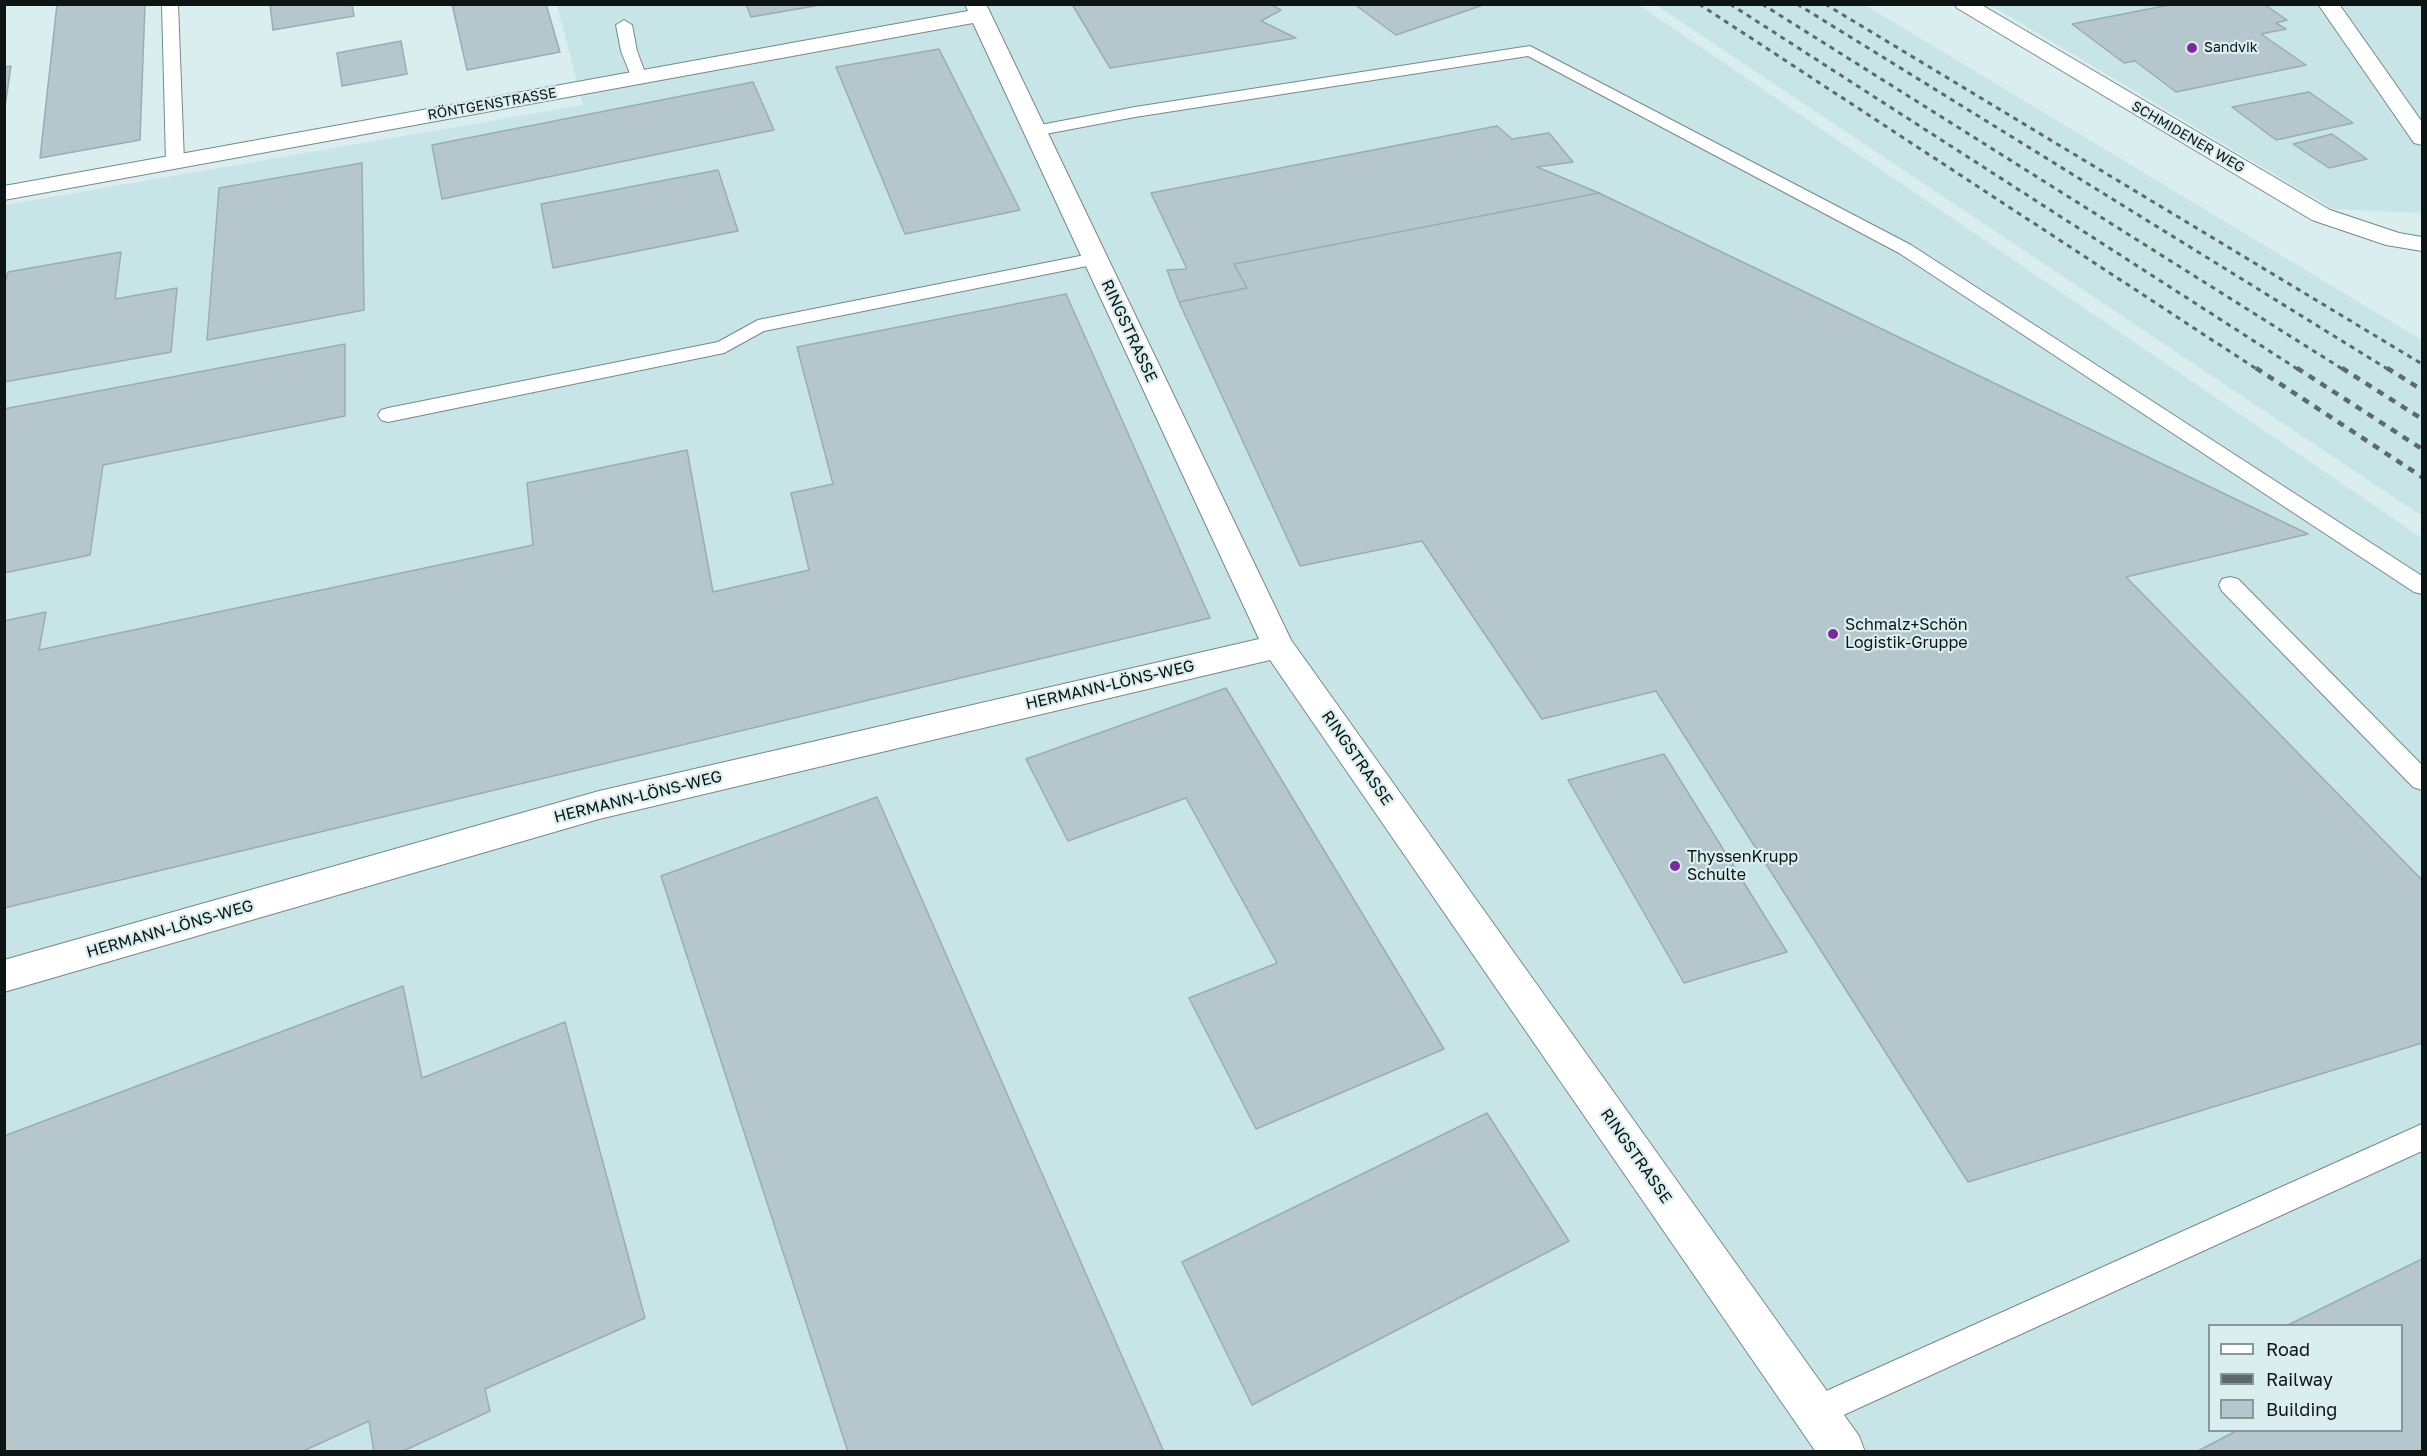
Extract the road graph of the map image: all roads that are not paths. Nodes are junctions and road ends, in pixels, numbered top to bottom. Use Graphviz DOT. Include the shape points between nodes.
graph roads {
  1 [pos="170,4"];
  2 [pos="1964,4"];
  3 [pos="2328,4"];
  4 [pos="978,10"];
  5 [pos="624,25"];
  6 [pos="639,78"];
  7 [pos="1035,131"];
  8 [pos="2422,138"];
  9 [pos="175,162"];
  10 [pos="4,193"];
  11 [pos="2422,243"];
  12 [pos="1095,259"];
  13 [pos="388,416"];
  14 [pos="2230,585"];
  15 [pos="2422,586"];
  16 [pos="1278,646"];
  17 [pos="2422,780"];
  18 [pos="4,976"];
  19 [pos="2422,1137"];
  20 [pos="1815,1412"];
  21 [pos="1843,1452"];
  1 -- 9 [label="lane"];
  2 -- 11 [label="street, SCHMIDENER WEG" via="2321,215 2395,240"];
  3 -- 8 [label="street"];
  4 -- 6 [label="street, RÖNTGENSTRASSE"];
  4 -- 7 [label="street, RINGSTRASSE"];
  5 -- 6 [label="lane"];
  6 -- 9 [label="street, RÖNTGENSTRASSE"];
  7 -- 12 [label="street, RINGSTRASSE"];
  7 -- 15 [label="lane" via="1530,51 1905,249"];
  9 -- 10 [label="street, RÖNTGENSTRASSE"];
  12 -- 13 [label="lane" via="758,326 724,347"];
  12 -- 16 [label="street, RINGSTRASSE"];
  14 -- 17 [label="lane"];
  16 -- 18 [label="street, HERMANN-LÖNS-WEG" via="599,805"];
  16 -- 20 [label="street, RINGSTRASSE"];
  19 -- 20 [label="lane"];
  20 -- 21 [label="street, RINGSTRASSE"];
}
